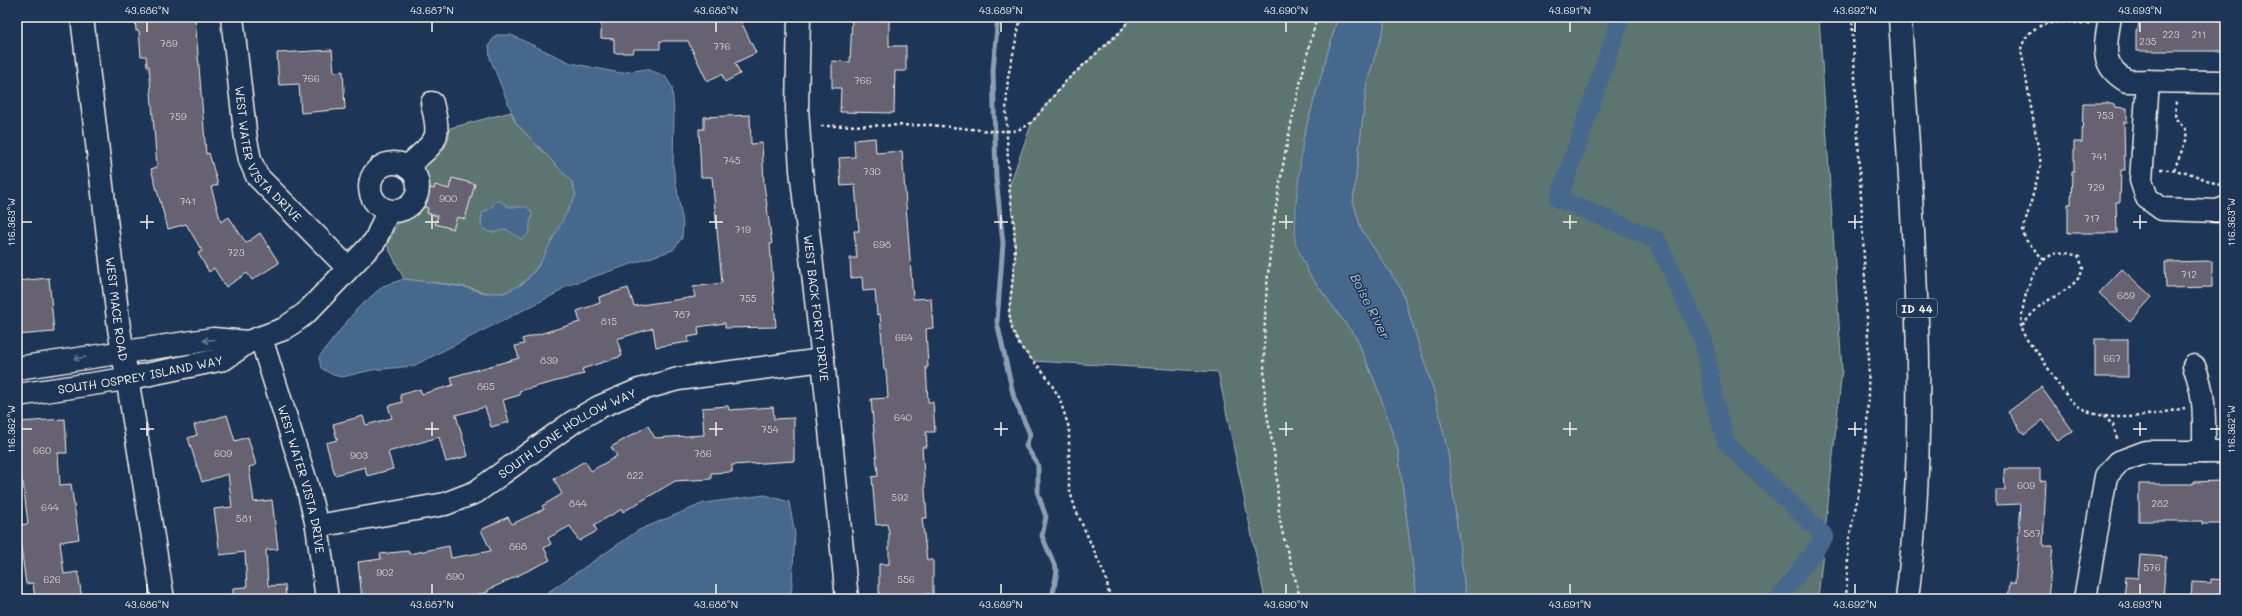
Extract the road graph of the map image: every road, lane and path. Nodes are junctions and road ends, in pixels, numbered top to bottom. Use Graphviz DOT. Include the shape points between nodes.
graph roads {
  1 [pos="82,17"];
  2 [pos="232,17"];
  3 [pos="799,17"];
  4 [pos="1020,17"];
  5 [pos="1132,17"];
  6 [pos="1316,17"];
  7 [pos="1852,17"];
  8 [pos="1900,17"];
  9 [pos="2100,20"];
  10 [pos="2148,81"];
  11 [pos="2225,82"];
  12 [pos="2176,99"];
  13 [pos="432,103"];
  14 [pos="821,126"];
  15 [pos="1007,131"];
  16 [pos="407,167"];
  17 [pos="2142,169"];
  18 [pos="2174,170"];
  19 [pos="2225,186"];
  20 [pos="2225,208"];
  21 [pos="388,211"];
  22 [pos="2044,260"];
  23 [pos="348,268"];
  24 [pos="2021,327"];
  25 [pos="254,340"];
  26 [pos="122,352"];
  27 [pos="823,360"];
  28 [pos="47,364"];
  29 [pos="2194,366"];
  30 [pos="17,368"];
  31 [pos="126,379"];
  32 [pos="51,390"];
  33 [pos="17,395"];
  34 [pos="2192,407"];
  35 [pos="2102,415"];
  36 [pos="2119,451"];
  37 [pos="2214,452"];
  38 [pos="317,526"];
  39 [pos="163,599"];
  40 [pos="327,599"];
  41 [pos="847,599"];
  42 [pos="1110,599"];
  43 [pos="1300,599"];
  44 [pos="1846,599"];
  45 [pos="1907,599"];
  46 [pos="2085,599"];
  1 -- 26 [label="street, WEST MACE ROAD"];
  2 -- 23 [label="street, WEST WATER VISTA DRIVE" via="246,140 250,160 257,176"];
  3 -- 27 [label="street, WEST BACK FORTY DRIVE" via="797,108"];
  4 -- 15 [label="path" via="1008,77"];
  5 -- 15 [label="path" via="1121,31 1066,81 1032,122 1023,128"];
  6 -- 43 [label="path" via="1297,90 1285,157 1268,276 1264,337 1266,399 1276,466 1280,525"];
  7 -- 44 [label="path" via="1869,358 1867,428 1860,486 1849,539"];
  8 -- 45 [label="street, ID 44" via="1916,283 1919,381 1916,505"];
  9 -- 10 [label="street" via="2111,69 2127,81"];
  9 -- 22 [label="path" via="2060,22 2036,27 2027,34 2021,49 2020,55 2041,165 2023,231 2025,239"];
  10 -- 11 [label="street"];
  10 -- 17 [label="street"];
  12 -- 18 [label="path" via="2175,118 2185,130 2187,138"];
  13 -- 16 [label="street" via="438,132 435,140"];
  14 -- 15 [label="path" via="931,125"];
  15 -- 42 [label="path" via="1015,258 1009,312 1012,329 1020,346 1045,374 1059,396 1069,428 1068,488 1074,508 1106,578"];
  16 -- 21 [label="street" via="417,180 416,197 405,209"];
  16 -- 21 [label="street" via="392,163 378,168 373,174 371,196 375,203"];
  17 -- 18 [label="path"];
  17 -- 20 [label="street" via="2141,180 2147,198 2162,209 2216,211"];
  18 -- 19 [label="path"];
  21 -- 23 [label="street, SOUTH OSPREY ISLAND WAY" via="375,241"];
  22 -- 24 [label="path" via="2036,269 2024,297"];
  22 -- 24 [label="path" via="2055,254 2073,254 2082,262 2082,273 2072,285 2038,308"];
  23 -- 25 [label="street, SOUTH OSPREY ISLAND WAY" via="306,313 284,329"];
  24 -- 35 [label="path" via="2025,338 2038,351 2068,398 2082,409"];
  25 -- 26 [label="street, SOUTH OSPREY ISLAND WAY, one-way" via="213,339"];
  25 -- 31 [label="street, SOUTH OSPREY ISLAND WAY" via="224,359"];
  25 -- 38 [label="street, WEST WATER VISTA DRIVE" via="307,485"];
  26 -- 28 [label="street, SOUTH OSPREY ISLAND WAY, one-way"];
  26 -- 31 [label="street, WEST MACE ROAD"];
  27 -- 38 [label="street, SOUTH LONE HOLLOW WAY" via="678,379 639,390 599,407 573,422 476,492 445,504"];
  27 -- 41 [label="street, WEST BACK FORTY DRIVE"];
  28 -- 30 [label="street, SOUTH OSPREY ISLAND WAY"];
  28 -- 32 [label="street, SOUTH OSPREY ISLAND WAY"];
  29 -- 37 [label="street" via="2202,385"];
  31 -- 32 [label="street, SOUTH OSPREY ISLAND WAY"];
  31 -- 39 [label="street, WEST MACE ROAD"];
  32 -- 33 [label="street, SOUTH OSPREY ISLAND WAY"];
  34 -- 35 [label="path" via="2146,414"];
  35 -- 36 [label="path" via="2113,425"];
  36 -- 37 [label="street"];
  36 -- 46 [label="street" via="2106,476"];
  38 -- 40 [label="street, WEST WATER VISTA DRIVE"];
}
